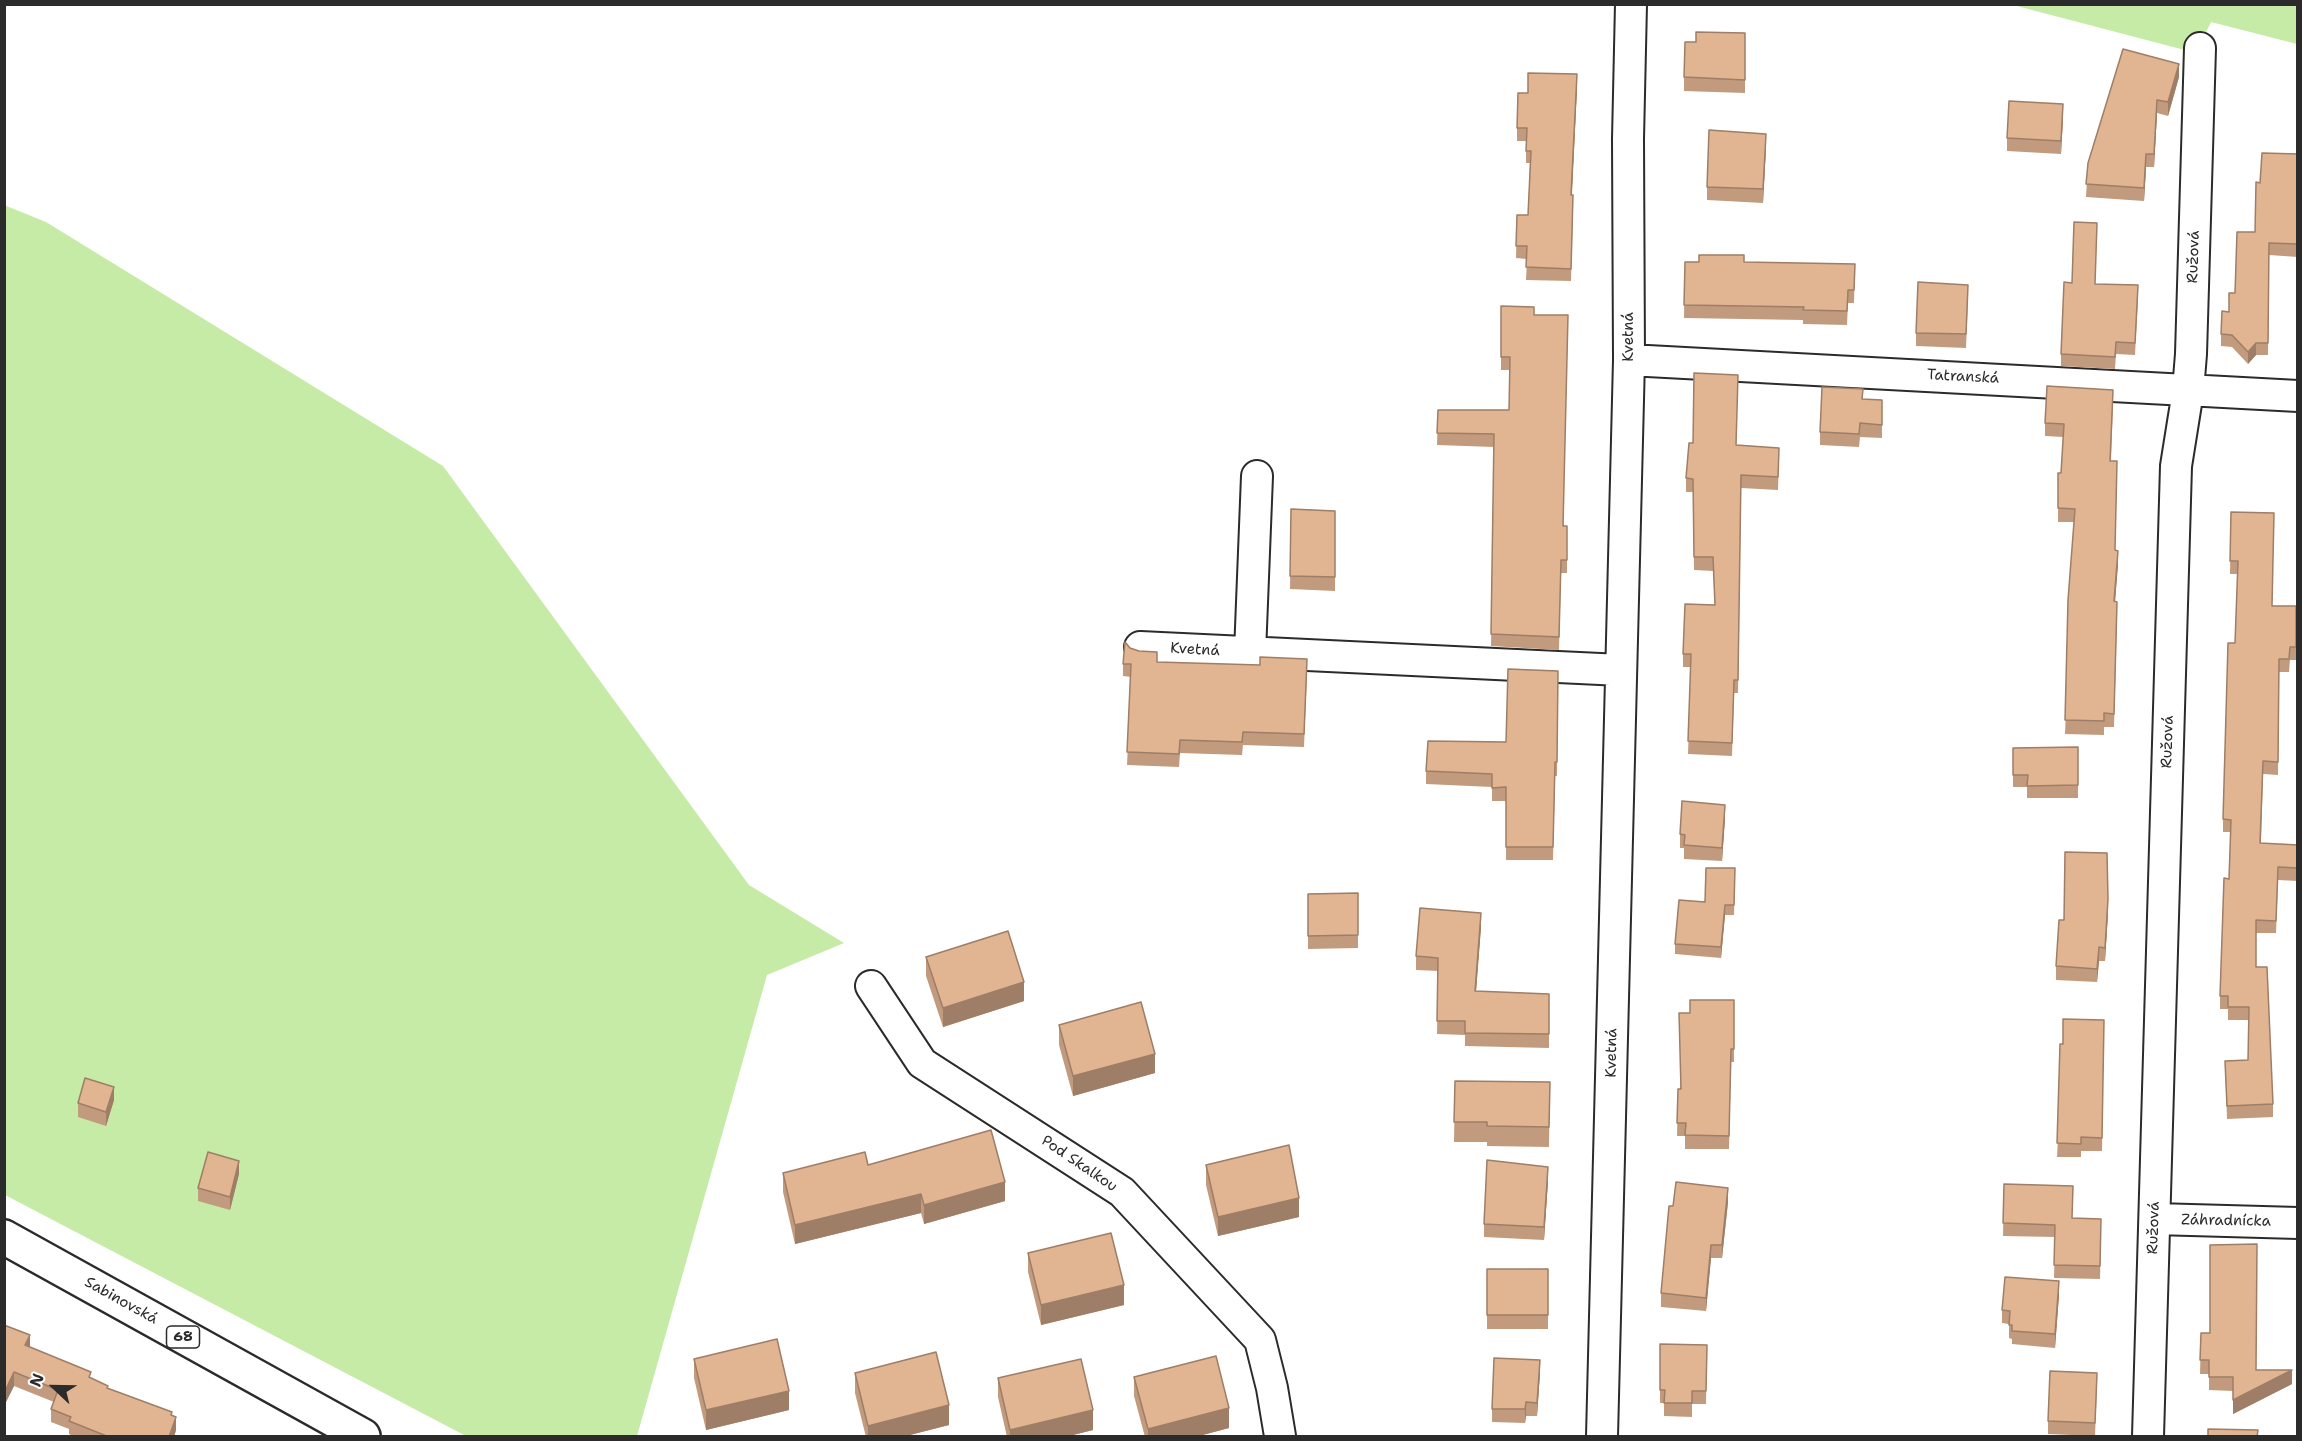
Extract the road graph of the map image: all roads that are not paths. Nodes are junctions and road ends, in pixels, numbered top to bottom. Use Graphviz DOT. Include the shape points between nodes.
graph roads {
  1 [pos="1631,4"];
  2 [pos="2200,48"];
  3 [pos="1629,360"];
  4 [pos="2188,391"];
  5 [pos="2298,396"];
  6 [pos="1257,476"];
  7 [pos="1140,647"];
  8 [pos="1250,653"];
  9 [pos="1621,669"];
  10 [pos="871,986"];
  11 [pos="2155,1219"];
  12 [pos="2298,1223"];
  13 [pos="4,1237"];
  14 [pos="363,1437"];
  15 [pos="1280,1437"];
  16 [pos="1602,1437"];
  17 [pos="2148,1437"];
  1 -- 3 [label="street, Kvetná"];
  2 -- 4 [label="street, Ružová"];
  3 -- 4 [label="street, Tatranská" via="2135,385"];
  3 -- 9 [label="street, Kvetná"];
  4 -- 5 [label="street, Tatranská"];
  4 -- 11 [label="street, Ružová" via="2176,466"];
  6 -- 8 [label="street"];
  7 -- 8 [label="street, Kvetná"];
  8 -- 9 [label="street, Kvetná"];
  9 -- 16 [label="street, Kvetná"];
  10 -- 15 [label="street, Pod Skalkou" via="922,1063 1122,1192 1260,1340"];
  11 -- 12 [label="street, Záhradnícka"];
  11 -- 17 [label="street, Ružová"];
  13 -- 14 [label="main road, Sabinovská / 68"];
}
